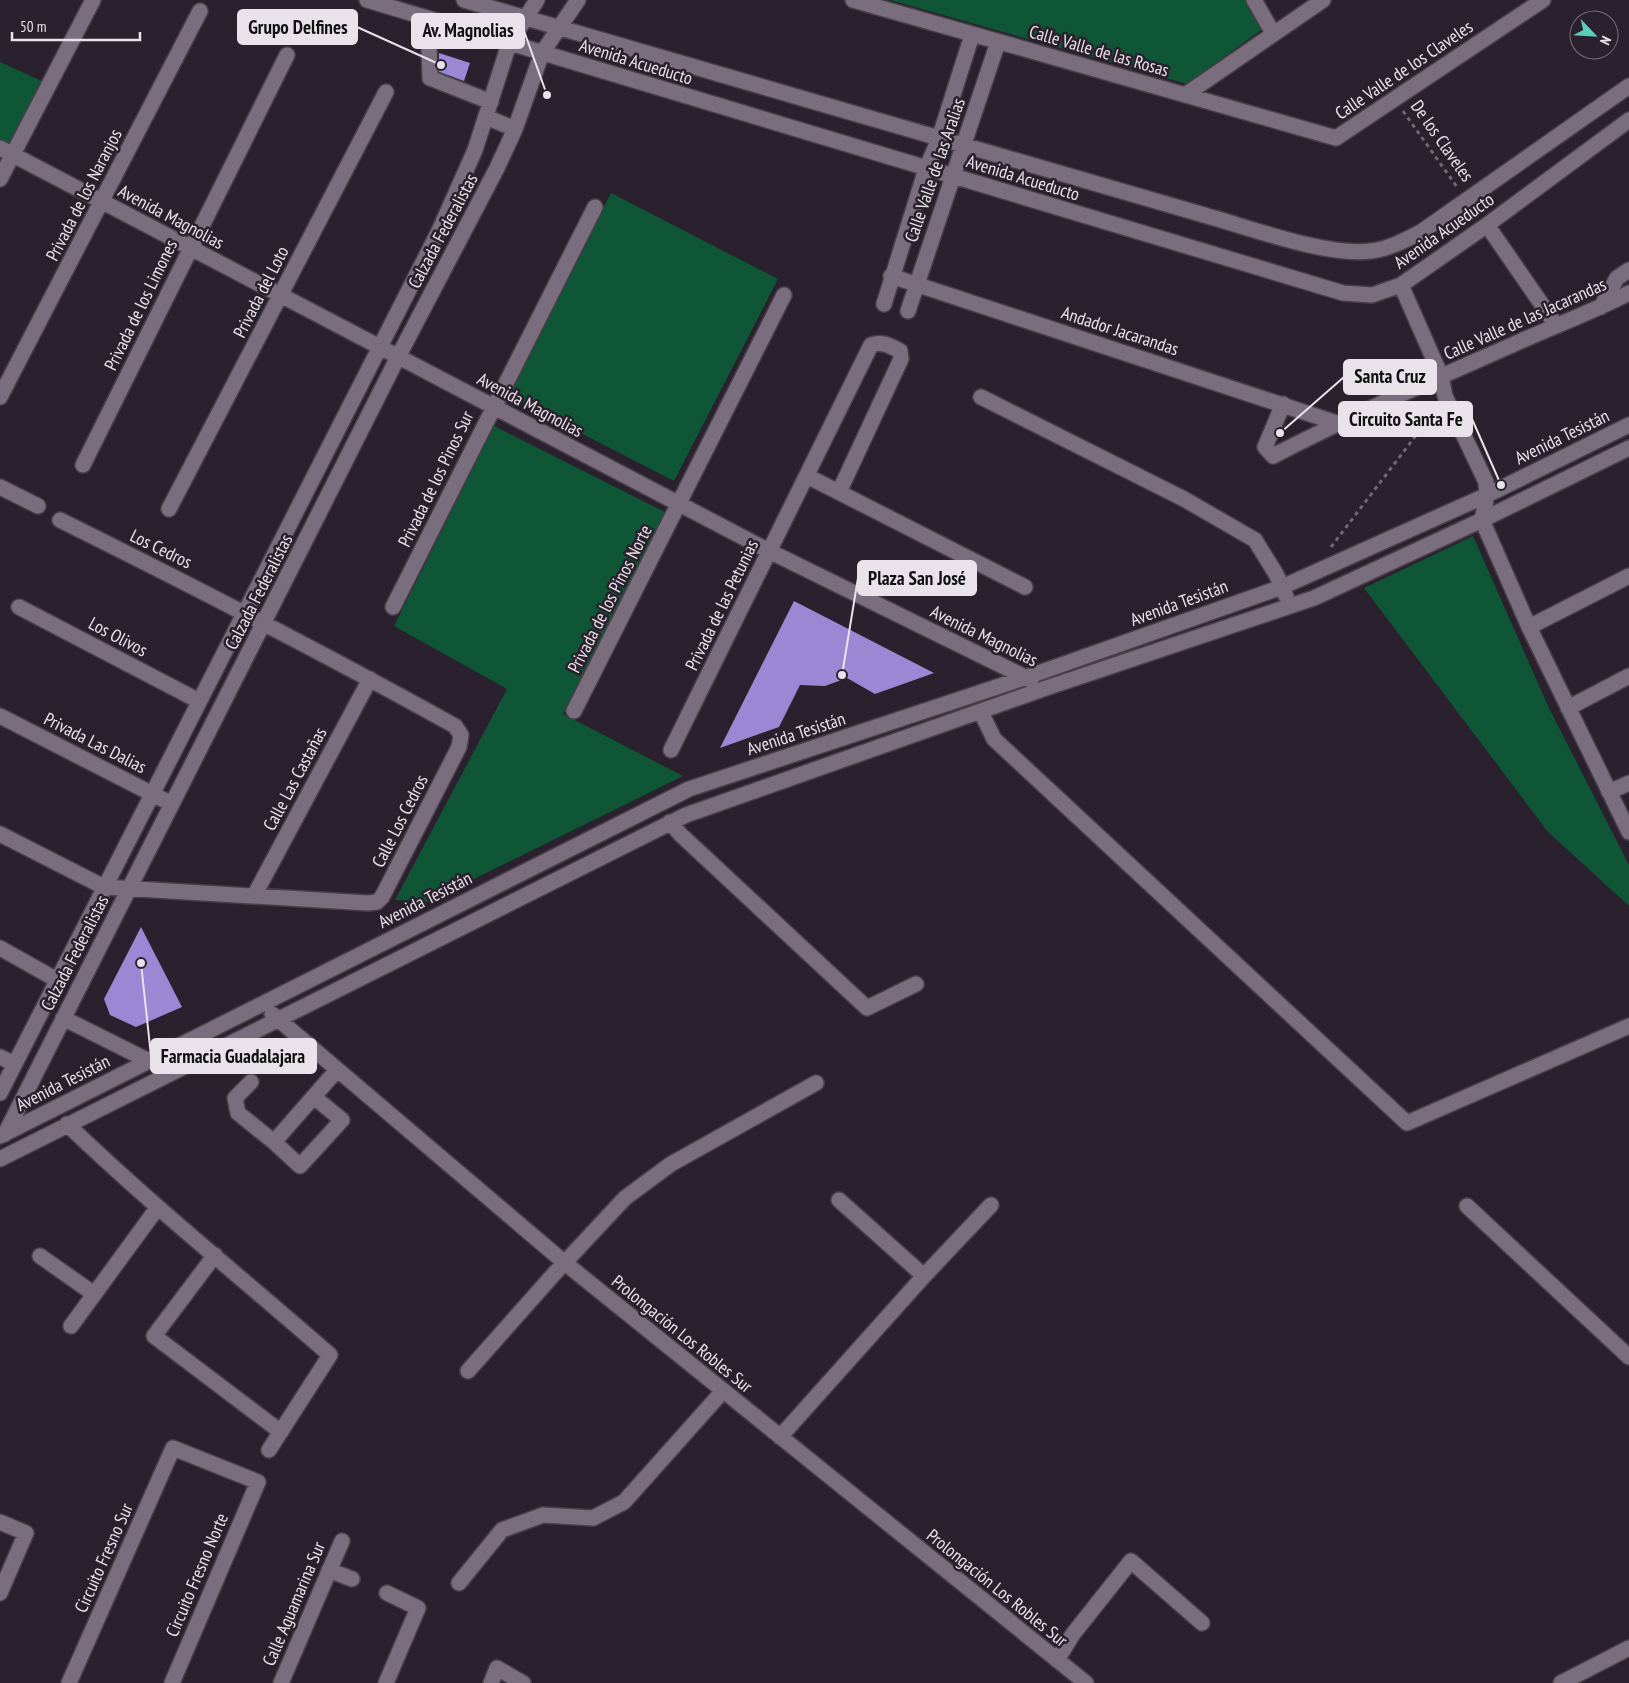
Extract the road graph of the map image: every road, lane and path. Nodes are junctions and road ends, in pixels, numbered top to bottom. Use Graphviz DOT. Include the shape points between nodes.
graph roads {
  1 [pos="93,0"];
  2 [pos="366,0"];
  3 [pos="464,0"];
  4 [pos="536,0"];
  5 [pos="578,0"];
  6 [pos="853,0"];
  7 [pos="1254,0"];
  8 [pos="1322,0"];
  9 [pos="1543,0"];
  10 [pos="873,3"];
  11 [pos="200,11"];
  12 [pos="524,18"];
  13 [pos="428,19"];
  14 [pos="558,27"];
  15 [pos="1273,33"];
  16 [pos="972,35"];
  17 [pos="998,42"];
  18 [pos="509,44"];
  19 [pos="542,53"];
  20 [pos="287,54"];
  21 [pos="1629,86"];
  22 [pos="386,92"];
  23 [pos="1185,95"];
  24 [pos="1395,98"];
  25 [pos="491,102"];
  26 [pos="486,117"];
  27 [pos="1629,120"];
  28 [pos="516,128"];
  29 [pos="1336,138"];
  30 [pos="939,139"];
  31 [pos="963,146"];
  32 [pos="6,152"];
  33 [pos="926,169"];
  34 [pos="952,176"];
  35 [pos="0,179"];
  36 [pos="1466,200"];
  37 [pos="102,202"];
  38 [pos="595,207"];
  39 [pos="1487,225"];
  40 [pos="439,231"];
  41 [pos="458,241"];
  42 [pos="190,248"];
  43 [pos="1629,270"];
  44 [pos="891,276"];
  45 [pos="916,284"];
  46 [pos="1401,285"];
  47 [pos="1629,293"];
  48 [pos="280,295"];
  49 [pos="784,295"];
  50 [pos="884,304"];
  51 [pos="1601,307"];
  52 [pos="908,311"];
  53 [pos="1556,325"];
  54 [pos="380,347"];
  55 [pos="398,357"];
  56 [pos="1441,376"];
  57 [pos="1445,396"];
  58 [pos="0,397"];
  59 [pos="981,397"];
  60 [pos="1283,404"];
  61 [pos="493,406"];
  62 [pos="1337,423"];
  63 [pos="1629,425"];
  64 [pos="1628,452"];
  65 [pos="83,465"];
  66 [pos="807,476"];
  67 [pos="0,487"];
  68 [pos="839,492"];
  69 [pos="1487,495"];
  70 [pos="678,504"];
  71 [pos="38,506"];
  72 [pos="169,510"];
  73 [pos="60,520"];
  74 [pos="1482,520"];
  75 [pos="1330,549"];
  76 [pos="769,551"];
  77 [pos="1629,576"];
  78 [pos="1026,586"];
  79 [pos="1282,586"];
  80 [pos="20,607"];
  81 [pos="393,607"];
  82 [pos="1291,607"];
  83 [pos="244,612"];
  84 [pos="265,624"];
  85 [pos="1529,626"];
  86 [pos="1629,676"];
  87 [pos="1027,677"];
  88 [pos="370,678"];
  89 [pos="1046,688"];
  90 [pos="199,701"];
  91 [pos="1568,708"];
  92 [pos="574,711"];
  93 [pos="981,712"];
  94 [pos="0,716"];
  95 [pos="671,750"];
  96 [pos="1629,782"];
  97 [pos="1610,792"];
  98 [pos="152,793"];
  99 [pos="172,804"];
  100 [pos="670,822"];
  101 [pos="1629,832"];
  102 [pos="0,834"];
  103 [pos="522,872"];
  104 [pos="104,887"];
  105 [pos="130,888"];
  106 [pos="533,891"];
  107 [pos="254,896"];
  108 [pos="0,948"];
  109 [pos="57,980"];
  110 [pos="916,984"];
  111 [pos="262,1004"];
  112 [pos="63,1018"];
  113 [pos="277,1019"];
  114 [pos="1629,1026"];
  115 [pos="0,1057"];
  116 [pos="149,1060"];
  117 [pos="15,1064"];
  118 [pos="337,1070"];
  119 [pos="250,1082"];
  120 [pos="816,1083"];
  121 [pos="0,1093"];
  122 [pos="314,1097"];
  123 [pos="67,1124"];
  124 [pos="2,1137"];
  125 [pos="274,1142"];
  126 [pos="0,1159"];
  127 [pos="839,1200"];
  128 [pos="992,1205"];
  129 [pos="1467,1206"];
  130 [pos="158,1208"];
  131 [pos="215,1255"];
  132 [pos="40,1256"];
  133 [pos="565,1264"];
  134 [pos="924,1276"];
  135 [pos="94,1294"];
  136 [pos="71,1326"];
  137 [pos="1629,1358"];
  138 [pos="468,1371"];
  139 [pos="723,1391"];
  140 [pos="281,1432"];
  141 [pos="780,1437"];
  142 [pos="173,1448"];
  143 [pos="269,1450"];
  144 [pos="0,1522"];
  145 [pos="342,1540"];
  146 [pos="329,1570"];
  147 [pos="352,1579"];
  148 [pos="459,1583"];
  149 [pos="0,1593"];
  150 [pos="387,1593"];
  151 [pos="1202,1623"];
  152 [pos="1629,1648"];
  153 [pos="1057,1660"];
  154 [pos="69,1683"];
  155 [pos="172,1683"];
  156 [pos="281,1683"];
  157 [pos="386,1683"];
  158 [pos="491,1683"];
  159 [pos="524,1683"];
  160 [pos="1086,1683"];
  161 [pos="1561,1683"];
  1 -- 32 [label="street"];
  2 -- 13 [label="street, Avenida Acueducto"];
  3 -- 12 [label="street, Avenida Acueducto"];
  4 -- 12 [label="street, Calzada Federalistas"];
  5 -- 14 [label="street, Calzada Federalistas"];
  6 -- 10 [label="street, Calle Valle de las Rosas"];
  7 -- 15 [label="street"];
  8 -- 15 [label="street"];
  9 -- 24 [label="street, Calle Valle de los Claveles"];
  10 -- 16 [label="street, Calle Valle de las Rosas"];
  11 -- 37 [label="street, Privada de los Naranjos"];
  12 -- 14 [label="street, Avenida Acueducto"];
  12 -- 18 [label="street, Calzada Federalistas"];
  13 -- 18 [label="street, Avenida Acueducto"];
  13 -- 25 [label="street" via="430,78"];
  14 -- 19 [label="street, Calzada Federalistas"];
  14 -- 30 [label="street, Avenida Acueducto"];
  15 -- 23 [label="street"];
  16 -- 17 [label="street, Calle Valle de las Rosas"];
  16 -- 30 [label="street, Calle Valle de las Aralias"];
  17 -- 23 [label="street, Calle Valle de las Rosas"];
  17 -- 31 [label="street, Calle Valle de las Aralias"];
  18 -- 19 [label="street, Avenida Acueducto"];
  18 -- 25 [label="street, Calzada Federalistas"];
  19 -- 28 [label="street, Calzada Federalistas"];
  19 -- 33 [label="street, Avenida Acueducto"];
  20 -- 42 [label="street, Privada de los Limones"];
  21 -- 36 [label="street, Avenida Acueducto"];
  22 -- 48 [label="street, Privada del Loto"];
  23 -- 29 [label="street, Calle Valle de las Rosas"];
  24 -- 29 [label="street, Calle Valle de los Claveles"];
  24 -- 36 [label="path, De los Claveles"];
  25 -- 26 [label="street, Calzada Federalistas"];
  26 -- 28 [label="street"];
  26 -- 40 [label="street, Calzada Federalistas"];
  27 -- 39 [label="street, Avenida Acueducto"];
  28 -- 41 [label="street, Calzada Federalistas"];
  30 -- 31 [label="street, Avenida Acueducto"];
  30 -- 33 [label="street, Calle Valle de las Aralias"];
  31 -- 34 [label="street, Calle Valle de las Aralias"];
  31 -- 36 [label="street, Avenida Acueducto" via="1344,252 1394,246 1421,232"];
  32 -- 35 [label="street"];
  32 -- 37 [label="street, Avenida Magnolias"];
  33 -- 34 [label="street, Avenida Acueducto"];
  33 -- 44 [label="street, Calle Valle de las Aralias"];
  34 -- 45 [label="street, Calle Valle de las Aralias"];
  34 -- 46 [label="street, Avenida Acueducto" via="1343,293 1372,295"];
  37 -- 42 [label="street, Avenida Magnolias"];
  37 -- 58 [label="street, Privada de los Naranjos"];
  38 -- 61 [label="street, Privada de los Pinos Sur"];
  39 -- 46 [label="street, Avenida Acueducto"];
  39 -- 53 [label="street"];
  40 -- 41 [label="street"];
  40 -- 54 [label="street, Calzada Federalistas"];
  41 -- 55 [label="street, Calzada Federalistas"];
  42 -- 48 [label="street, Avenida Magnolias"];
  42 -- 65 [label="street, Privada de los Limones"];
  43 -- 51 [label="street" via="1617,278"];
  44 -- 45 [label="street, Andador Jacarandas"];
  44 -- 50 [label="street, Calle Valle de las Aralias"];
  45 -- 52 [label="street, Calle Valle de las Aralias"];
  45 -- 60 [label="street, Andador Jacarandas"];
  46 -- 56 [label="street"];
  47 -- 51 [label="street, Calle Valle de las Jacarandas"];
  48 -- 54 [label="street, Avenida Magnolias"];
  48 -- 72 [label="street, Privada del Loto"];
  49 -- 70 [label="street"];
  51 -- 53 [label="street, Calle Valle de las Jacarandas"];
  53 -- 56 [label="street, Calle Valle de las Jacarandas"];
  54 -- 55 [label="street, Avenida Magnolias"];
  54 -- 83 [label="street, Calzada Federalistas"];
  55 -- 61 [label="street, Avenida Magnolias"];
  55 -- 84 [label="street, Calzada Federalistas"];
  56 -- 57 [label="street"];
  56 -- 62 [label="street, Calle Valle de las Jacarandas"];
  57 -- 69 [label="street" via="1486,482"];
  57 -- 75 [label="path"];
  59 -- 79 [label="street" via="1184,498 1255,540"];
  60 -- 62 [label="street, Andador Jacarandas"];
  60 -- 62 [label="street, Calle Valle de las Jacarandas" via="1265,447 1273,456"];
  61 -- 70 [label="street, Avenida Magnolias"];
  61 -- 81 [label="street, Privada de los Pinos Sur"];
  63 -- 69 [label="street, Avenida Tesistán"];
  64 -- 74 [label="street, Avenida Tesistán"];
  66 -- 68 [label="street"];
  66 -- 68 [label="street" via="871,345 879,342 900,351 901,359"];
  66 -- 76 [label="street, Privada de las Petunias"];
  67 -- 71 [label="street"];
  68 -- 78 [label="street"];
  69 -- 74 [label="street"];
  69 -- 79 [label="street, Avenida Tesistán"];
  70 -- 76 [label="street, Avenida Magnolias"];
  70 -- 92 [label="street, Privada de los Pinos Norte"];
  73 -- 83 [label="street, Los Cedros"];
  74 -- 82 [label="street, Avenida Tesistán"];
  74 -- 85 [label="street"];
  76 -- 87 [label="street, Avenida Magnolias"];
  76 -- 95 [label="street, Privada de las Petunias"];
  77 -- 85 [label="street"];
  79 -- 82 [label="street"];
  79 -- 87 [label="street, Avenida Tesistán"];
  80 -- 90 [label="street, Los Olivos"];
  82 -- 89 [label="street, Avenida Tesistán"];
  83 -- 84 [label="street, Los Cedros"];
  83 -- 90 [label="street, Calzada Federalistas"];
  84 -- 88 [label="street, Calle Los Cedros"];
  84 -- 99 [label="street, Calzada Federalistas"];
  85 -- 91 [label="street"];
  86 -- 91 [label="street"];
  87 -- 89 [label="street, Avenida Magnolias"];
  87 -- 103 [label="street, Avenida Tesistán" via="689,789"];
  88 -- 107 [label="street, Calle Las Castañas"];
  88 -- 107 [label="street, Calle Los Cedros" via="455,726 461,735 459,747 382,897 377,902 368,903"];
  89 -- 93 [label="street, Avenida Tesistán"];
  90 -- 98 [label="street, Calzada Federalistas"];
  91 -- 97 [label="street"];
  93 -- 100 [label="street, Avenida Tesistán"];
  93 -- 114 [label="street" via="994,739 1406,1122"];
  94 -- 98 [label="street, Privada Las Dalias"];
  96 -- 97 [label="street"];
  97 -- 101 [label="street"];
  98 -- 99 [label="street, Privada Las Dalias"];
  98 -- 104 [label="street, Calzada Federalistas"];
  99 -- 105 [label="street, Calzada Federalistas"];
  100 -- 106 [label="street, Avenida Tesistán"];
  100 -- 110 [label="street" via="866,1008"];
  102 -- 104 [label="street"];
  103 -- 106 [label="street"];
  103 -- 111 [label="street, Avenida Tesistán"];
  104 -- 105 [label="street, Calle Los Cedros"];
  104 -- 109 [label="street, Calzada Federalistas"];
  105 -- 107 [label="street, Calle Los Cedros"];
  105 -- 112 [label="street, Calzada Federalistas"];
  106 -- 113 [label="street, Avenida Tesistán"];
  108 -- 109 [label="street"];
  109 -- 117 [label="street, Calzada Federalistas"];
  111 -- 113 [label="street, Prolongación Los Robles Sur"];
  111 -- 116 [label="street, Avenida Tesistán"];
  112 -- 116 [label="street"];
  112 -- 124 [label="street, Calzada Federalistas"];
  113 -- 118 [label="street, Prolongación Los Robles Sur"];
  113 -- 123 [label="street, Avenida Tesistán"];
  115 -- 117 [label="street"];
  116 -- 124 [label="street, Avenida Tesistán"];
  117 -- 121 [label="street, Calzada Federalistas"];
  118 -- 122 [label="street"];
  118 -- 133 [label="street, Prolongación Los Robles Sur"];
  119 -- 125 [label="street" via="235,1098 238,1113"];
  120 -- 133 [label="street" via="671,1164 625,1198"];
  122 -- 125 [label="street"];
  122 -- 125 [label="street" via="342,1120 300,1166"];
  123 -- 126 [label="street, Avenida Tesistán"];
  123 -- 130 [label="street"];
  127 -- 134 [label="street"];
  128 -- 134 [label="street"];
  129 -- 137 [label="street"];
  130 -- 131 [label="street"];
  130 -- 135 [label="street"];
  131 -- 140 [label="street" via="330,1356"];
  131 -- 140 [label="street" via="154,1336"];
  132 -- 135 [label="street"];
  133 -- 138 [label="street"];
  133 -- 139 [label="street, Prolongación Los Robles Sur"];
  134 -- 141 [label="street"];
  135 -- 136 [label="street"];
  139 -- 141 [label="street, Prolongación Los Robles Sur"];
  139 -- 148 [label="street" via="624,1502 593,1518 543,1515 502,1530"];
  140 -- 143 [label="street"];
  141 -- 153 [label="street, Prolongación Los Robles Sur"];
  142 -- 154 [label="street, Circuito Fresno Sur"];
  142 -- 155 [label="street, Circuito Fresno Norte" via="258,1482"];
  144 -- 149 [label="street" via="26,1532"];
  145 -- 146 [label="street, Calle Aguamarina Sur"];
  146 -- 147 [label="street"];
  146 -- 156 [label="street, Calle Aguamarina Sur"];
  150 -- 157 [label="street" via="418,1608"];
  151 -- 153 [label="street" via="1131,1561"];
  152 -- 161 [label="street"];
  153 -- 160 [label="street, Prolongación Los Robles Sur"];
  158 -- 159 [label="street" via="498,1668"];
}
